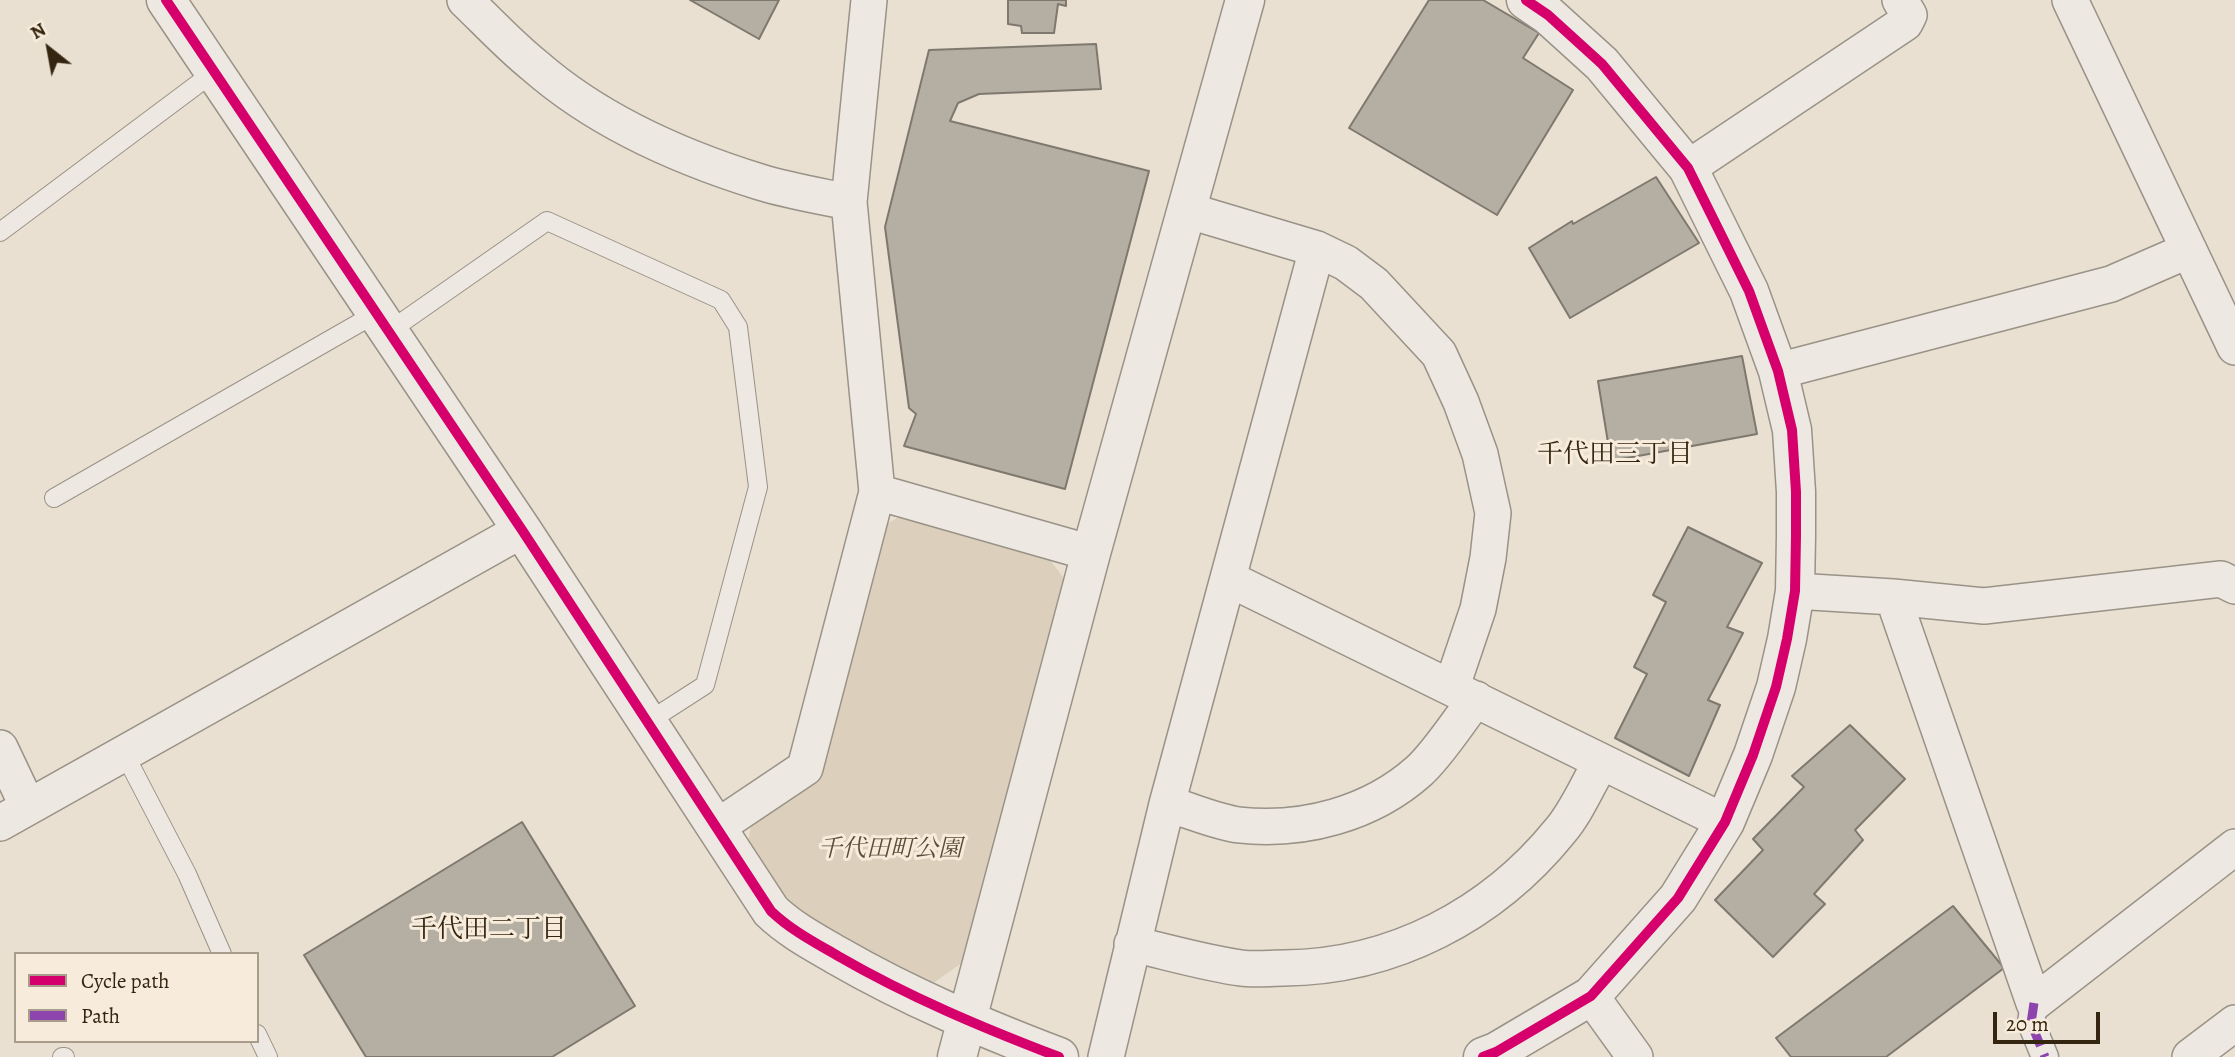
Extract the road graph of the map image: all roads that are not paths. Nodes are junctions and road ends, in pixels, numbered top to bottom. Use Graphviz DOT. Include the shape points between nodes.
graph roads {
  1 [pos="166,0"];
  2 [pos="466,0"];
  3 [pos="869,0"];
  4 [pos="1245,0"];
  5 [pos="1900,0"];
  6 [pos="2070,0"];
  7 [pos="1544,5"];
  8 [pos="214,72"];
  9 [pos="1688,168"];
  10 [pos="849,202"];
  11 [pos="1186,210"];
  12 [pos="0,232"];
  13 [pos="1318,249"];
  14 [pos="2189,250"];
  15 [pos="381,323"];
  16 [pos="2235,347"];
  17 [pos="1778,371"];
  18 [pos="877,492"];
  19 [pos="54,498"];
  20 [pos="522,530"];
  21 [pos="1091,554"];
  22 [pos="1229,579"];
  23 [pos="2235,586"];
  24 [pos="1795,591"];
  25 [pos="1893,597"];
  26 [pos="1464,693"];
  27 [pos="649,721"];
  28 [pos="0,748"];
  29 [pos="124,753"];
  30 [pos="1601,762"];
  31 [pos="1167,804"];
  32 [pos="14,815"];
  33 [pos="1725,822"];
  34 [pos="717,827"];
  35 [pos="2235,847"];
  36 [pos="1132,944"];
  37 [pos="221,952"];
  38 [pos="1591,996"];
  39 [pos="2034,1003"];
  40 [pos="2233,1027"];
  41 [pos="259,1038"];
  42 [pos="962,1039"];
  43 [pos="268,1057"];
  44 [pos="1059,1057"];
  45 [pos="1106,1057"];
  46 [pos="1483,1057"];
  47 [pos="1635,1057"];
  48 [pos="2045,1057"];
  49 [pos="2190,1057"];
  1 -- 8 [label="street"];
  2 -- 10 [label="street" via="561,87 668,150 763,183"];
  3 -- 10 [label="street"];
  4 -- 11 [label="street"];
  5 -- 9 [label="street" via="1909,15 1905,23"];
  6 -- 14 [label="street"];
  7 -- 9 [label="street" via="1602,64"];
  8 -- 12 [label="lane"];
  8 -- 15 [label="street"];
  9 -- 17 [label="street" via="1749,291"];
  10 -- 18 [label="street"];
  11 -- 13 [label="street"];
  11 -- 21 [label="street"];
  13 -- 22 [label="street"];
  13 -- 26 [label="street" via="1374,284 1439,354 1480,454 1493,513"];
  14 -- 16 [label="street"];
  14 -- 17 [label="street" via="2111,284"];
  15 -- 19 [label="lane"];
  15 -- 20 [label="street"];
  15 -- 27 [label="lane" via="547,221 721,300 738,327 758,487 705,685"];
  17 -- 24 [label="street" via="1791,430 1795,480"];
  18 -- 21 [label="street"];
  18 -- 34 [label="street" via="805,768"];
  20 -- 27 [label="street"];
  20 -- 29 [label="street"];
  21 -- 42 [label="street"];
  22 -- 26 [label="street"];
  22 -- 31 [label="street"];
  23 -- 25 [label="street" via="2221,579 1984,606"];
  24 -- 25 [label="street"];
  24 -- 33 [label="street" via="1776,687"];
  25 -- 39 [label="street"];
  26 -- 30 [label="street"];
  26 -- 31 [label="street" via="1421,770 1389,794 1319,823 1238,825"];
  27 -- 34 [label="street"];
  28 -- 32 [label="street"];
  29 -- 32 [label="street"];
  29 -- 37 [label="lane" via="187,874"];
  30 -- 33 [label="street"];
  30 -- 36 [label="street" via="1562,830 1515,878 1462,918 1414,943 1360,960 1308,968 1242,968"];
  31 -- 36 [label="street"];
  33 -- 38 [label="street" via="1678,898"];
  34 -- 42 [label="street" via="771,911 788,927 870,975"];
  35 -- 39 [label="street"];
  36 -- 45 [label="street"];
  38 -- 46 [label="street"];
  38 -- 47 [label="street"];
  39 -- 48 [label="street" via="2031,1023"];
  40 -- 49 [label="street"];
  41 -- 43 [label="lane"];
  42 -- 44 [label="street"];
}
